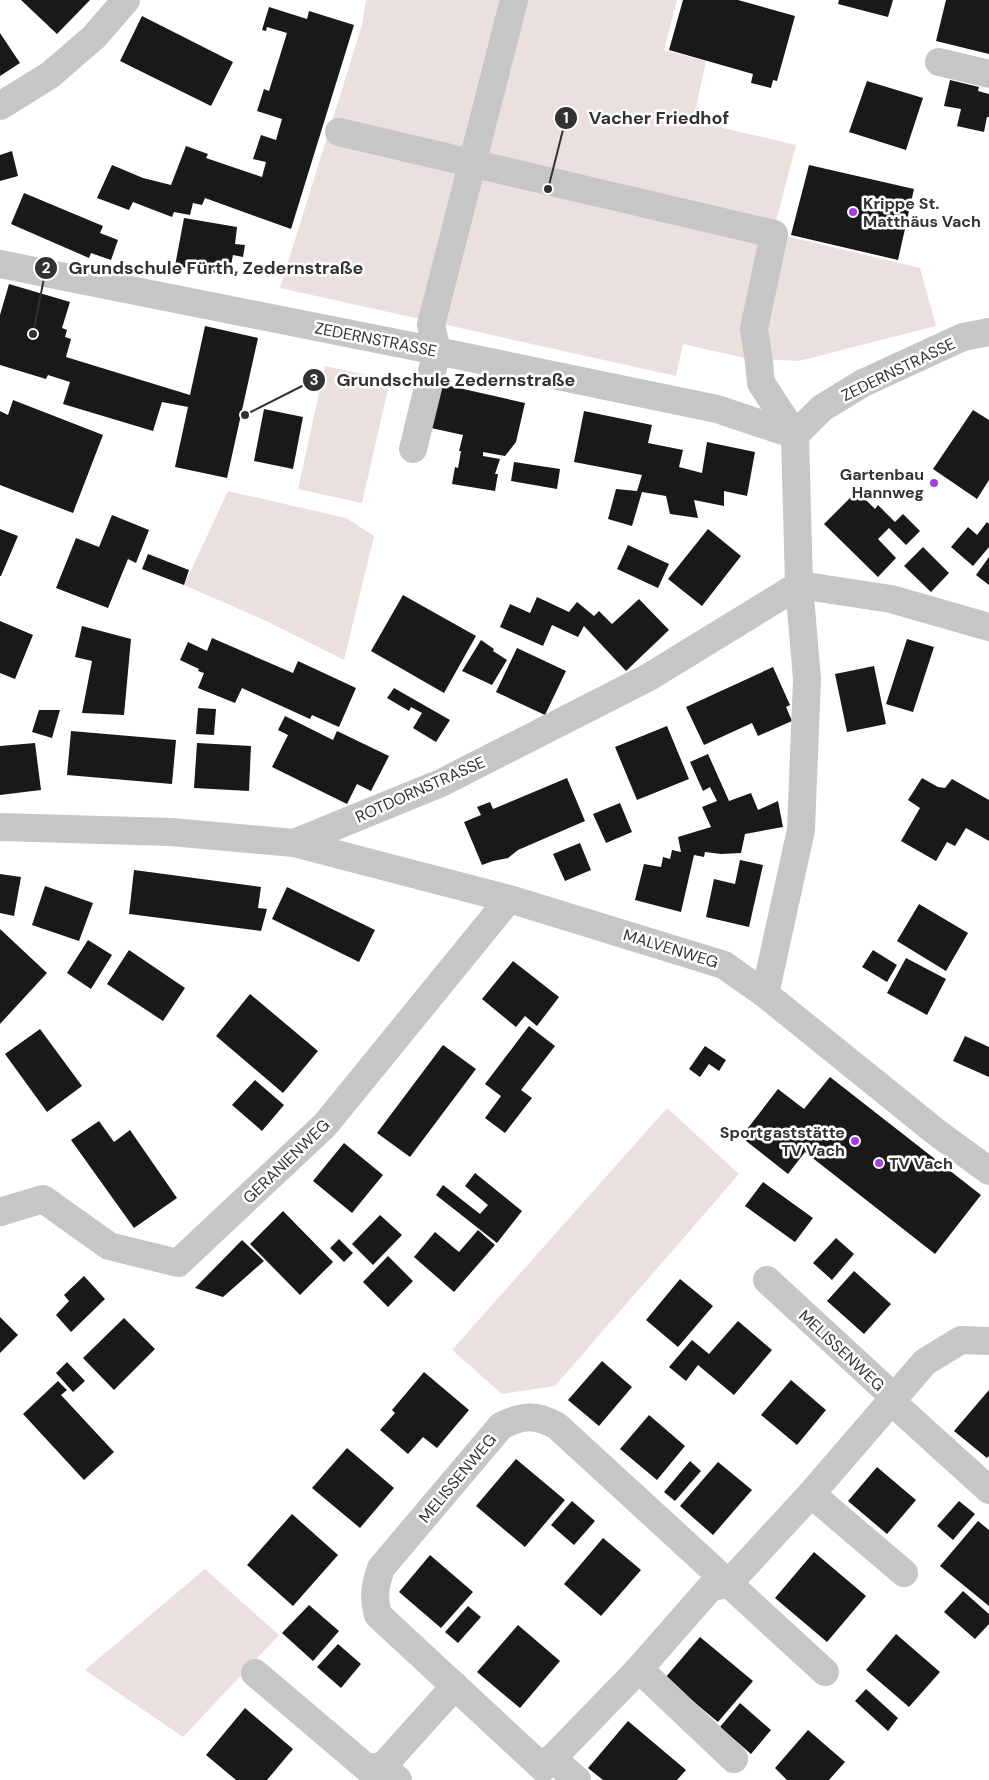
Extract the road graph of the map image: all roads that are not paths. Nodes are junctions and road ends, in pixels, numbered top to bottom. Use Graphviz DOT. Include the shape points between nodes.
graph roads {
  1 [pos="126,0"];
  2 [pos="514,0"];
  3 [pos="939,62"];
  4 [pos="989,74"];
  5 [pos="0,106"];
  6 [pos="339,132"];
  7 [pos="473,163"];
  8 [pos="0,264"];
  9 [pos="989,332"];
  10 [pos="437,351"];
  11 [pos="795,435"];
  12 [pos="413,449"];
  13 [pos="799,585"];
  14 [pos="989,627"];
  15 [pos="0,827"];
  16 [pos="294,843"];
  17 [pos="509,898"];
  18 [pos="765,994"];
  19 [pos="989,1171"];
  20 [pos="0,1212"];
  21 [pos="767,1280"];
  22 [pos="989,1340"];
  23 [pos="894,1400"];
  24 [pos="989,1490"];
  25 [pos="811,1494"];
  26 [pos="904,1573"];
  27 [pos="729,1583"];
  28 [pos="639,1669"];
  29 [pos="255,1672"];
  30 [pos="826,1672"];
  31 [pos="455,1686"];
  32 [pos="734,1759"];
  33 [pos="542,1769"];
  34 [pos="390,1773"];
  35 [pos="577,1780"];
  1 -- 5 [label="street" via="94,37 50,75"];
  2 -- 7 [label="street"];
  3 -- 4 [label="street"];
  6 -- 7 [label="street"];
  7 -- 10 [label="street" via="431,325"];
  7 -- 11 [label="street" via="774,234 754,329 760,383"];
  8 -- 10 [label="street, ZEDERNSTRASSE"];
  9 -- 11 [label="street, ZEDERNSTRASSE" via="963,337 863,383 822,408"];
  10 -- 11 [label="street, ZEDERNSTRASSE" via="717,409"];
  10 -- 12 [label="street"];
  11 -- 13 [label="street"];
  13 -- 14 [label="street" via="891,600"];
  13 -- 16 [label="street, ROTDORNSTRASSE" via="641,681 441,783"];
  13 -- 18 [label="street" via="807,679 801,830"];
  15 -- 16 [label="street, ROTDORNSTRASSE" via="171,832"];
  16 -- 17 [label="street, MALVENWEG"];
  17 -- 18 [label="street, MALVENWEG" via="724,965"];
  17 -- 20 [label="street, GERANIENWEG" via="325,1125 178,1264 109,1246 43,1199"];
  18 -- 19 [label="street, MALVENWEG"];
  21 -- 23 [label="street, MELISSENWEG"];
  22 -- 23 [label="street, MELISSENWEG" via="961,1340 925,1362"];
  23 -- 24 [label="street"];
  23 -- 25 [label="street, MELISSENWEG"];
  25 -- 26 [label="street"];
  25 -- 27 [label="street, MELISSENWEG"];
  27 -- 28 [label="street, MELISSENWEG" via="710,1588"];
  27 -- 30 [label="street"];
  27 -- 31 [label="street, MELISSENWEG" via="557,1426 543,1418 513,1420 501,1426 387,1560 375,1585 374,1602 378,1615"];
  28 -- 32 [label="street"];
  28 -- 33 [label="street, MELISSENWEG"];
  29 -- 34 [label="street" via="367,1768"];
  31 -- 33 [label="street, MELISSENWEG"];
  31 -- 34 [label="street"];
  33 -- 35 [label="street"];
}
